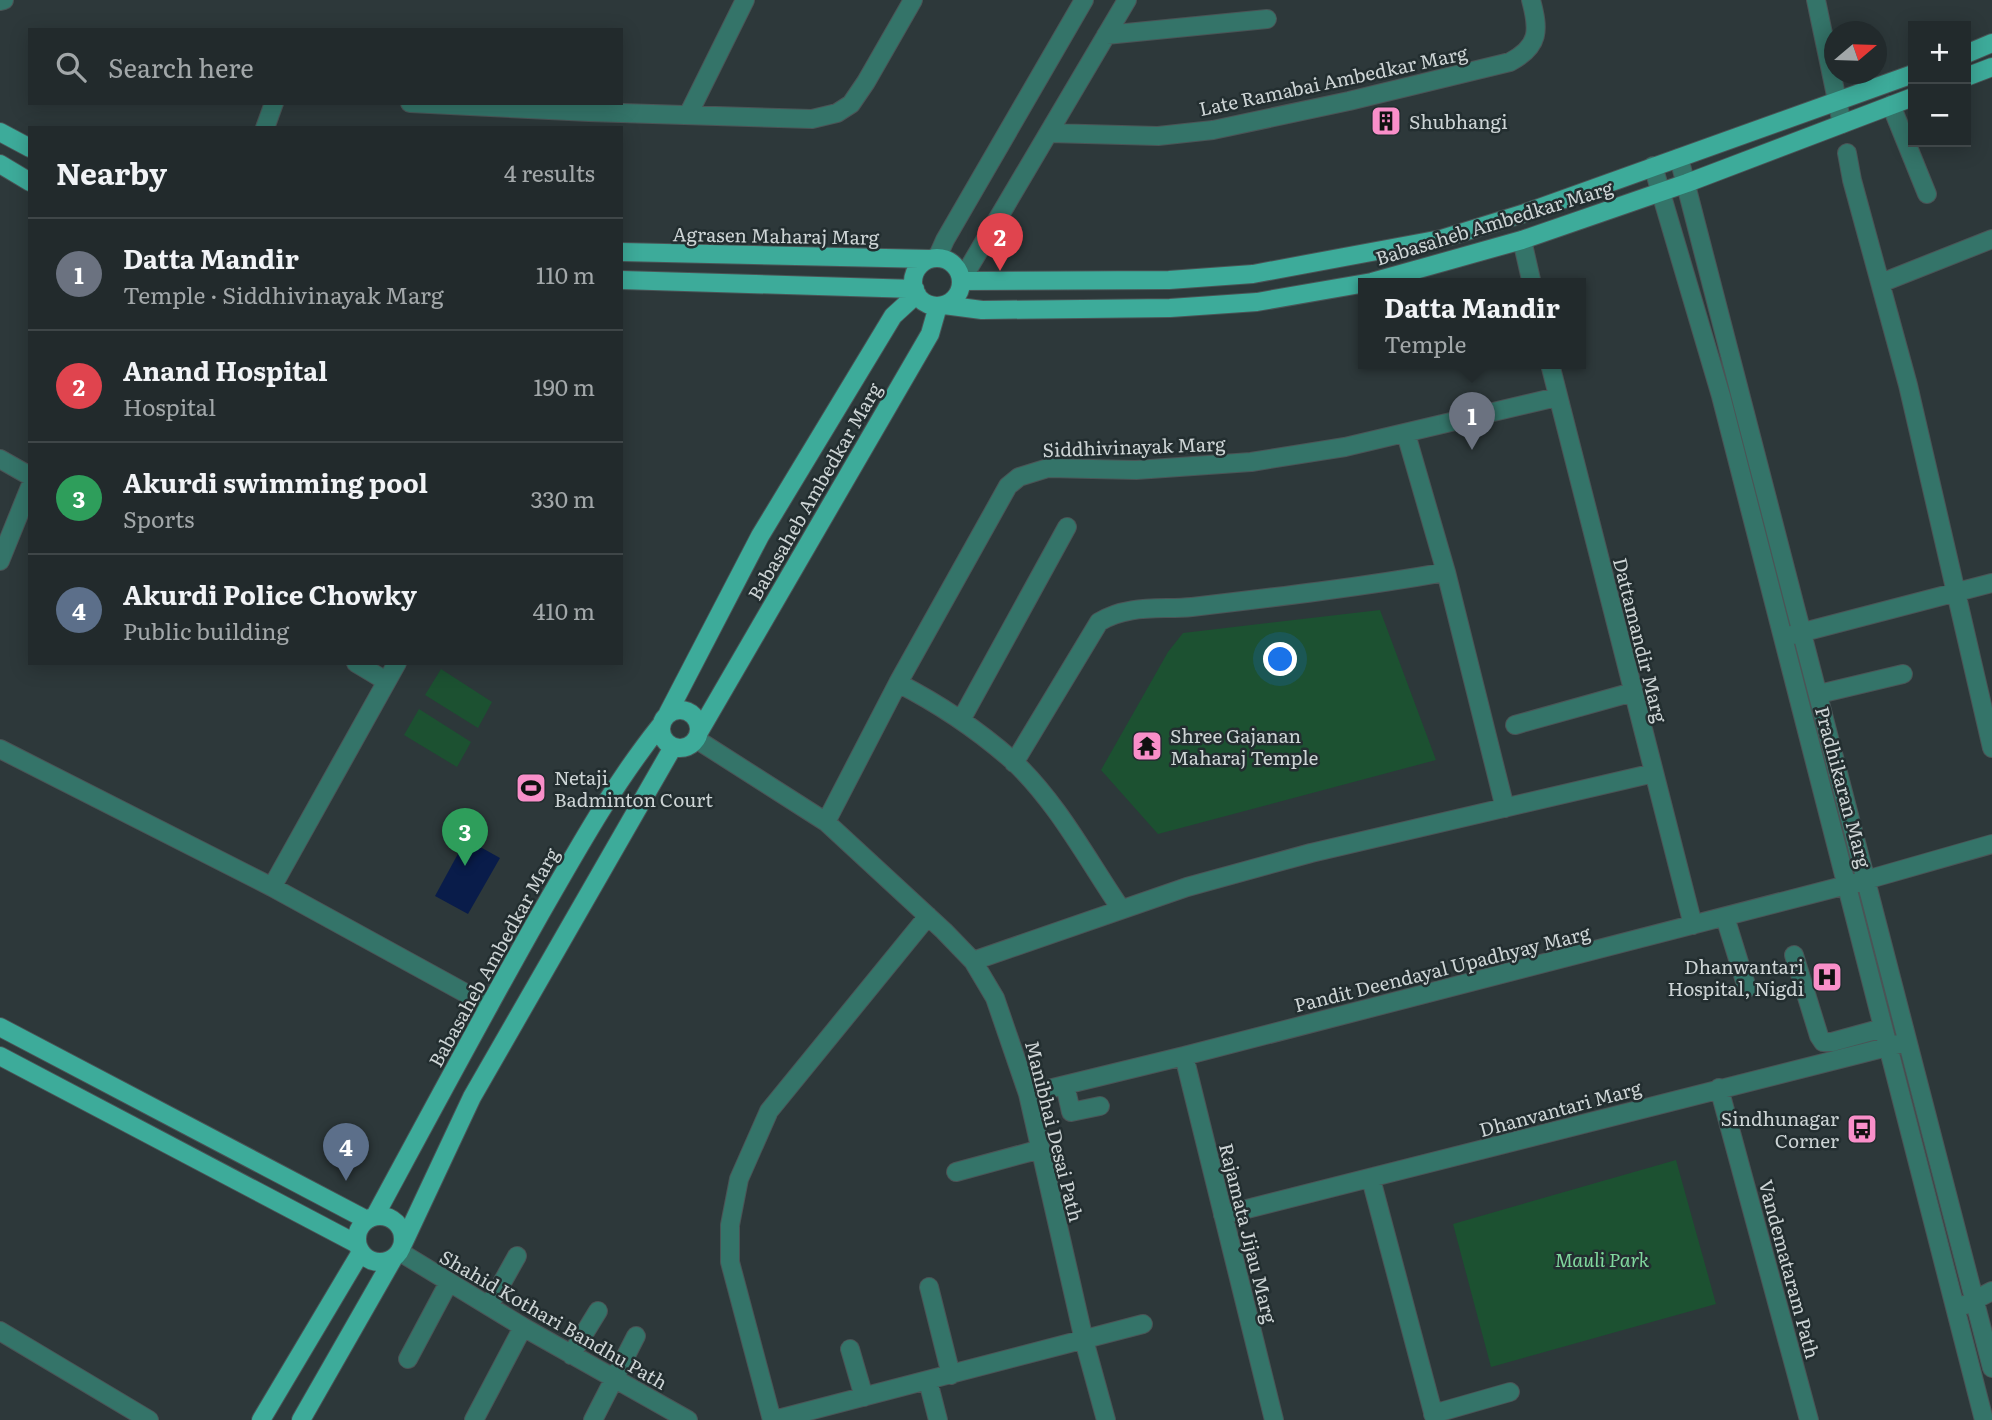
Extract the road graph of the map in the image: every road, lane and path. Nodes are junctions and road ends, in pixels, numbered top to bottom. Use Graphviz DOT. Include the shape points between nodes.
graph roads {
  1 [pos="745,0"];
  2 [pos="913,0"];
  3 [pos="1084,0"];
  4 [pos="1127,0"];
  5 [pos="1531,0"];
  6 [pos="1816,0"];
  7 [pos="1267,19"];
  8 [pos="1107,35"];
  9 [pos="1992,43"];
  10 [pos="1971,52"];
  11 [pos="1992,67"];
  12 [pos="1971,75"];
  13 [pos="1908,76"];
  14 [pos="1908,99"];
  15 [pos="1837,102"];
  16 [pos="273,105"];
  17 [pos="431,105"];
  18 [pos="1891,106"];
  19 [pos="688,115"];
  20 [pos="589,120"];
  21 [pos="1842,124"];
  22 [pos="266,126"];
  23 [pos="0,132"];
  24 [pos="1049,133"];
  25 [pos="28,147"];
  26 [pos="1847,153"];
  27 [pos="1679,158"];
  28 [pos="0,164"];
  29 [pos="1654,166"];
  30 [pos="28,181"];
  31 [pos="1687,183"];
  32 [pos="1661,191"];
  33 [pos="1927,194"];
  34 [pos="1992,239"];
  35 [pos="1522,240"];
  36 [pos="623,252"];
  37 [pos="934,258"];
  38 [pos="1386,278"];
  39 [pos="1531,278"];
  40 [pos="623,280"];
  41 [pos="961,281"];
  42 [pos="1881,283"];
  43 [pos="1358,284"];
  44 [pos="916,291"];
  45 [pos="941,305"];
  46 [pos="1551,369"];
  47 [pos="1557,397"];
  48 [pos="1406,434"];
  49 [pos="0,459"];
  50 [pos="28,475"];
  51 [pos="28,492"];
  52 [pos="1067,527"];
  53 [pos="0,561"];
  54 [pos="1446,572"];
  55 [pos="1992,583"];
  56 [pos="1955,592"];
  57 [pos="1803,633"];
  58 [pos="1784,637"];
  59 [pos="359,665"];
  60 [pos="396,665"];
  61 [pos="1903,674"];
  62 [pos="386,681"];
  63 [pos="898,683"];
  64 [pos="1633,692"];
  65 [pos="1819,694"];
  66 [pos="664,720"];
  67 [pos="961,720"];
  68 [pos="1515,725"];
  69 [pos="697,735"];
  70 [pos="1992,746"];
  71 [pos="673,747"];
  72 [pos="0,749"];
  73 [pos="1014,763"];
  74 [pos="1654,773"];
  75 [pos="1505,808"];
  76 [pos="826,822"];
  77 [pos="1992,844"];
  78 [pos="1857,883"];
  79 [pos="272,887"];
  80 [pos="1121,909"];
  81 [pos="928,916"];
  82 [pos="1725,917"];
  83 [pos="1693,925"];
  84 [pos="1794,955"];
  85 [pos="973,961"];
  86 [pos="1747,988"];
  87 [pos="489,1006"];
  88 [pos="0,1027"];
  89 [pos="1883,1028"];
  90 [pos="1909,1042"];
  91 [pos="1888,1047"];
  92 [pos="0,1056"];
  93 [pos="1184,1056"];
  94 [pos="1065,1085"];
  95 [pos="1720,1088"];
  96 [pos="1028,1094"];
  97 [pos="1100,1106"];
  98 [pos="1041,1149"];
  99 [pos="956,1172"];
  100 [pos="1371,1179"];
  101 [pos="1223,1215"];
  102 [pos="371,1218"];
  103 [pos="359,1248"];
  104 [pos="399,1251"];
  105 [pos="517,1256"];
  106 [pos="449,1282"];
  107 [pos="929,1287"];
  108 [pos="1992,1291"];
  109 [pos="1975,1300"];
  110 [pos="488,1306"];
  111 [pos="1956,1309"];
  112 [pos="598,1311"];
  113 [pos="1143,1324"];
  114 [pos="523,1327"];
  115 [pos="1,1334"];
  116 [pos="636,1336"];
  117 [pos="1084,1340"];
  118 [pos="850,1349"];
  119 [pos="571,1355"];
  120 [pos="408,1359"];
  121 [pos="1992,1367"];
  122 [pos="951,1375"];
  123 [pos="613,1378"];
  124 [pos="928,1381"];
  125 [pos="1510,1392"];
  126 [pos="864,1397"];
  127 [pos="1434,1417"];
  128 [pos="149,1420"];
  129 [pos="261,1420"];
  130 [pos="301,1420"];
  131 [pos="474,1420"];
  132 [pos="593,1420"];
  133 [pos="688,1420"];
  134 [pos="773,1420"];
  135 [pos="938,1420"];
  136 [pos="1106,1420"];
  137 [pos="1274,1420"];
  138 [pos="1809,1420"];
  139 [pos="1984,1420"];
  1 -- 19 [label="street"];
  2 -- 19 [label="street" via="866,82 851,104 837,113 812,119"];
  3 -- 37 [label="street"];
  4 -- 8 [label="street"];
  5 -- 24 [label="street, Late Ramabai Ambedkar Marg" via="1534,42 1510,62 1213,130 1158,136"];
  6 -- 15 [label="street"];
  7 -- 8 [label="street"];
  8 -- 24 [label="street"];
  9 -- 10 [label="main road"];
  11 -- 12 [label="main road"];
  13 -- 15 [label="main road, Babasaheb Ambedkar Marg"];
  14 -- 18 [label="main road, Babasaheb Ambedkar Marg"];
  15 -- 21 [label="street"];
  15 -- 27 [label="main road, Babasaheb Ambedkar Marg"];
  16 -- 22 [label="street"];
  17 -- 20 [label="street"];
  18 -- 21 [label="main road, Babasaheb Ambedkar Marg"];
  18 -- 33 [label="street"];
  19 -- 20 [label="street"];
  21 -- 31 [label="main road, Babasaheb Ambedkar Marg"];
  23 -- 25 [label="main road"];
  24 -- 41 [label="street"];
  26 -- 42 [label="street"];
  27 -- 29 [label="main road, Babasaheb Ambedkar Marg"];
  27 -- 31 [label="street, Pradhikaran Marg"];
  28 -- 30 [label="main road"];
  29 -- 32 [label="street, Pradhikaran Marg"];
  29 -- 41 [label="main road, Babasaheb Ambedkar Marg" via="1441,239 1253,274"];
  31 -- 32 [label="main road, Babasaheb Ambedkar Marg"];
  31 -- 57 [label="street, Pradhikaran Marg"];
  32 -- 35 [label="main road, Babasaheb Ambedkar Marg"];
  32 -- 58 [label="street, Pradhikaran Marg"];
  34 -- 42 [label="street"];
  35 -- 38 [label="main road, Babasaheb Ambedkar Marg"];
  35 -- 39 [label="street"];
  36 -- 37 [label="main road, Agrasen Maharaj Marg"];
  37 -- 41 [label="main road" via="954,264"];
  37 -- 44 [label="main road" via="920,265"];
  40 -- 44 [label="main road"];
  41 -- 45 [label="main road" via="958,293"];
  42 -- 56 [label="street"];
  43 -- 45 [label="main road, Babasaheb Ambedkar Marg" via="1256,302 1170,308 982,310"];
  44 -- 45 [label="main road" via="926,303"];
  44 -- 66 [label="main road, Babasaheb Ambedkar Marg" via="893,316 760,536"];
  45 -- 69 [label="main road, Babasaheb Ambedkar Marg" via="930,334"];
  46 -- 47 [label="street, Dattamandir Marg"];
  47 -- 48 [label="street, Siddhivinayak Marg"];
  47 -- 64 [label="street, Dattamandir Marg"];
  48 -- 54 [label="street"];
  48 -- 63 [label="street, Siddhivinayak Marg" via="1251,462 1136,470 1048,468 1019,477 1008,486"];
  49 -- 50 [label="street"];
  51 -- 53 [label="street"];
  52 -- 67 [label="street"];
  54 -- 73 [label="street" via="1110,615 1099,622"];
  54 -- 75 [label="street"];
  55 -- 56 [label="street"];
  56 -- 57 [label="street"];
  56 -- 70 [label="street"];
  57 -- 58 [label="street"];
  57 -- 65 [label="street, Pradhikaran Marg"];
  58 -- 78 [label="street, Pradhikaran Marg"];
  59 -- 62 [label="street"];
  60 -- 62 [label="street"];
  61 -- 65 [label="street"];
  62 -- 79 [label="street"];
  63 -- 67 [label="street"];
  63 -- 76 [label="street, Siddhivinayak Marg"];
  64 -- 68 [label="street"];
  64 -- 74 [label="street, Dattamandir Marg"];
  65 -- 78 [label="street, Pradhikaran Marg"];
  66 -- 69 [label="main road" via="678,710 689,712 697,721"];
  66 -- 71 [label="main road" via="664,741"];
  66 -- 87 [label="main road, Babasaheb Ambedkar Marg" via="599,813"];
  67 -- 73 [label="street"];
  69 -- 71 [label="main road" via="688,746"];
  69 -- 76 [label="street, Manibhai Desai Path"];
  71 -- 104 [label="main road" via="472,1097"];
  72 -- 79 [label="street"];
  73 -- 80 [label="street" via="1051,805"];
  74 -- 75 [label="street"];
  74 -- 83 [label="street, Dattamandir Marg"];
  75 -- 80 [label="street" via="1311,853"];
  76 -- 81 [label="street, Manibhai Desai Path"];
  77 -- 78 [label="street, Pandit Deendayal Upadhyay Marg"];
  78 -- 82 [label="street, Pandit Deendayal Upadhyay Marg"];
  78 -- 89 [label="street, Pradhikaran Marg"];
  78 -- 90 [label="street, Pradhikaran Marg"];
  79 -- 87 [label="street"];
  80 -- 85 [label="street"];
  81 -- 85 [label="street, Manibhai Desai Path"];
  81 -- 134 [label="street" via="769,1111 739,1179 730,1225 730,1262"];
  82 -- 83 [label="street, Pandit Deendayal Upadhyay Marg"];
  82 -- 86 [label="street"];
  83 -- 93 [label="street, Pandit Deendayal Upadhyay Marg"];
  84 -- 89 [label="street" via="1823,1042"];
  85 -- 96 [label="street, Manibhai Desai Path" via="995,998"];
  87 -- 102 [label="main road, Babasaheb Ambedkar Marg"];
  88 -- 102 [label="main road"];
  89 -- 91 [label="street, Pradhikaran Marg"];
  90 -- 91 [label="street, Dhanvantari Marg"];
  90 -- 109 [label="street, Pradhikaran Marg"];
  91 -- 95 [label="street, Dhanvantari Marg"];
  91 -- 111 [label="street, Pradhikaran Marg"];
  92 -- 103 [label="main road"];
  93 -- 94 [label="street, Pandit Deendayal Upadhyay Marg"];
  93 -- 101 [label="street, Rajamata Jijau Marg"];
  94 -- 96 [label="street, Pandit Deendayal Upadhyay Marg"];
  94 -- 97 [label="street" via="1071,1112"];
  95 -- 100 [label="street, Dhanvantari Marg"];
  95 -- 138 [label="street, Vandemataram Path"];
  96 -- 98 [label="street, Manibhai Desai Path"];
  98 -- 99 [label="street"];
  98 -- 117 [label="street, Manibhai Desai Path"];
  100 -- 101 [label="street, Dhanvantari Marg"];
  100 -- 127 [label="street"];
  101 -- 137 [label="street, Rajamata Jijau Marg"];
  102 -- 103 [label="main road" via="358,1230"];
  102 -- 104 [label="main road" via="384,1216 396,1222 403,1234"];
  103 -- 104 [label="main road" via="376,1262"];
  103 -- 129 [label="main road"];
  104 -- 106 [label="street, Shahid Kothari Bandhu Path"];
  104 -- 130 [label="main road"];
  105 -- 110 [label="street"];
  106 -- 110 [label="street, Shahid Kothari Bandhu Path"];
  106 -- 120 [label="street"];
  107 -- 122 [label="street"];
  108 -- 109 [label="street"];
  109 -- 111 [label="street"];
  109 -- 121 [label="street, Pradhikaran Marg"];
  110 -- 114 [label="street, Shahid Kothari Bandhu Path"];
  111 -- 139 [label="street, Pradhikaran Marg"];
  112 -- 119 [label="street"];
  113 -- 117 [label="street"];
  114 -- 119 [label="street, Shahid Kothari Bandhu Path"];
  114 -- 131 [label="street"];
  115 -- 128 [label="street"];
  116 -- 123 [label="street"];
  117 -- 122 [label="street"];
  117 -- 136 [label="street, Manibhai Desai Path"];
  118 -- 126 [label="street"];
  119 -- 123 [label="street, Shahid Kothari Bandhu Path"];
  122 -- 124 [label="street"];
  123 -- 132 [label="street"];
  123 -- 133 [label="street, Shahid Kothari Bandhu Path"];
  124 -- 126 [label="street"];
  124 -- 135 [label="street"];
  125 -- 127 [label="street"];
  126 -- 134 [label="street"];
}
